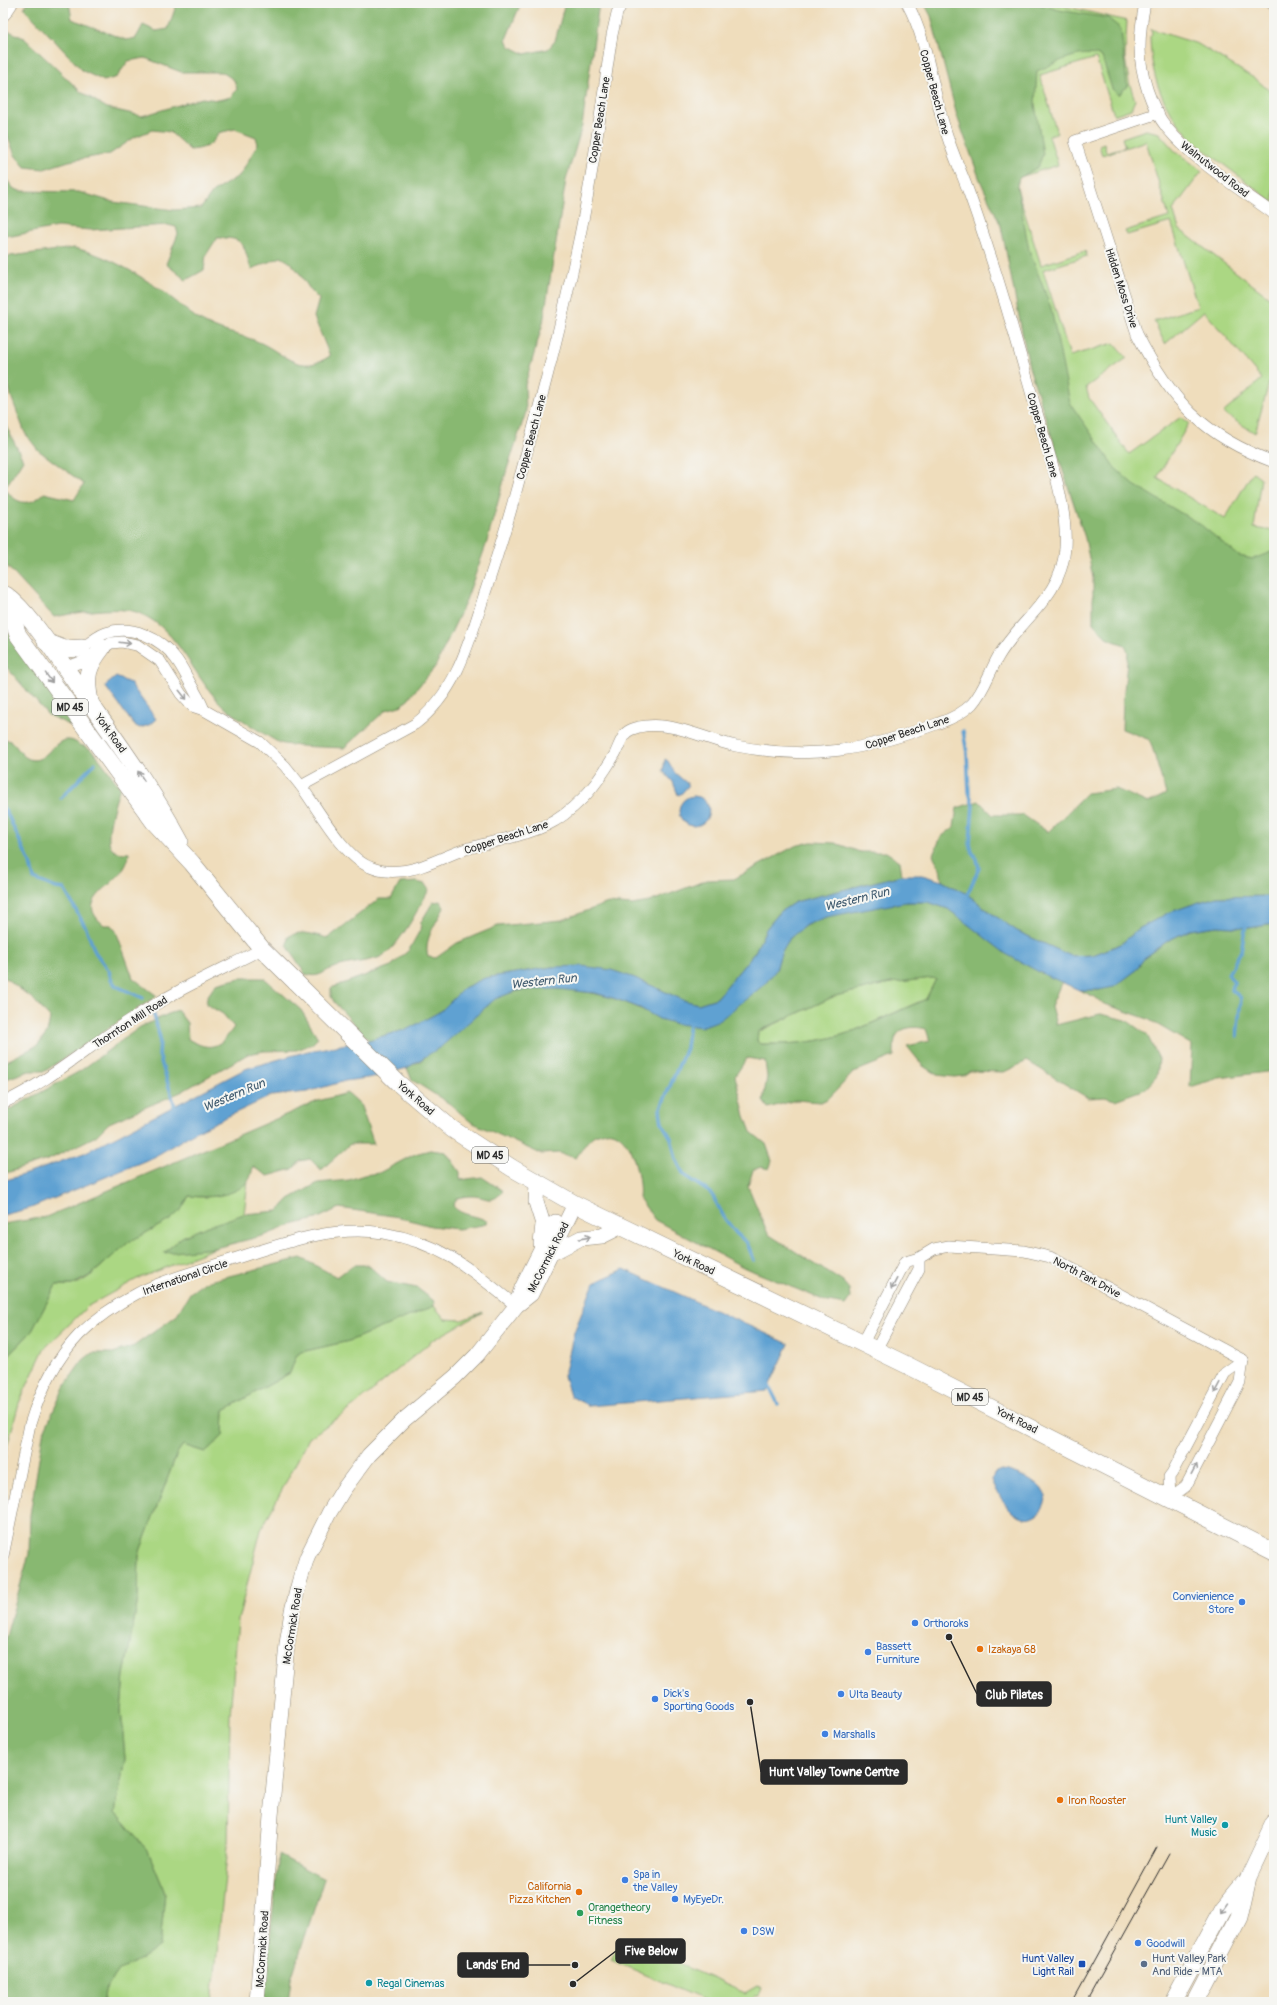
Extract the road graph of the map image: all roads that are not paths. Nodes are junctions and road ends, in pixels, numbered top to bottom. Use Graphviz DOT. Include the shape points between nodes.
graph roads {
  1 [pos="9,3"];
  2 [pos="622,3"];
  3 [pos="907,3"];
  4 [pos="1145,3"];
  5 [pos="1271,3"];
  6 [pos="1274,5"];
  7 [pos="3,12"];
  8 [pos="1158,113"];
  9 [pos="1274,214"];
  10 [pos="1274,462"];
  11 [pos="3,593"];
  12 [pos="6,604"];
  13 [pos="46,642"];
  14 [pos="159,643"];
  15 [pos="82,648"];
  16 [pos="102,648"];
  17 [pos="152,654"];
  18 [pos="64,667"];
  19 [pos="91,705"];
  20 [pos="204,710"];
  21 [pos="122,779"];
  22 [pos="301,786"];
  23 [pos="192,864"];
  24 [pos="262,949"];
  25 [pos="3,1103"];
  26 [pos="537,1184"];
  27 [pos="570,1202"];
  28 [pos="620,1226"];
  29 [pos="546,1253"];
  30 [pos="919,1258"];
  31 [pos="516,1306"];
  32 [pos="870,1346"];
  33 [pos="1243,1360"];
  34 [pos="1170,1498"];
  35 [pos="1274,1552"];
  36 [pos="3,1556"];
  37 [pos="1274,1822"];
  38 [pos="1248,1877"];
  39 [pos="258,2002"];
  40 [pos="1173,2002"];
  41 [pos="1195,2002"];
  1 -- 7 [label="main road"];
  2 -- 22 [label="street, Copper Beach Lane" via="612,35 577,253 504,534 465,655 443,696 430,713 415,724"];
  3 -- 22 [label="street, Copper Beach Lane" via="915,18 936,101 987,247 1027,378 1060,493 1065,544 1062,566 1052,591 1007,644 974,703 942,722 846,751 771,751 734,746 669,726 649,725 633,728 626,732 610,763 586,795 559,818 532,831 396,872 380,871 366,866 355,858"];
  4 -- 8 [label="street, Walnutwood Road" via="1140,50 1143,73"];
  5 -- 6 [label="street"];
  8 -- 9 [label="street, Walnutwood Road" via="1179,141"];
  8 -- 10 [label="street, Hidden Moss Drive" via="1075,141 1136,334 1155,369 1184,408 1226,441"];
  11 -- 13 [label="main road, York Road / MD 45" via="16,602"];
  12 -- 18 [label="main road" via="44,655"];
  12 -- 21 [label="main road, York Road / MD 45, one-way" via="18,635"];
  13 -- 15 [label="main road" via="64,649"];
  13 -- 18 [label="main road, York Road / MD 45"];
  14 -- 15 [label="street" via="136,631 120,630 93,639"];
  14 -- 17 [label="street"];
  14 -- 20 [label="street" via="176,658 201,700"];
  15 -- 18 [label="street" via="70,657"];
  16 -- 17 [label="street, Copper Beach Lane, one-way" via="111,643 122,642 138,645"];
  16 -- 18 [label="street, Copper Beach Lane" via="82,662"];
  16 -- 19 [label="main road" via="94,659 87,677"];
  17 -- 20 [label="street, Copper Beach Lane, one-way" via="160,661 181,694 192,706"];
  18 -- 19 [label="main road, York Road / MD 45"];
  18 -- 21 [label="main road" via="68,689 116,755"];
  23 -- 19 [label="main road, York Road / MD 45, one-way" via="136,768"];
  20 -- 22 [label="street, Copper Beach Lane" via="260,742"];
  21 -- 23 [label="main road, York Road / MD 45" via="154,822"];
  23 -- 24 [label="main road, York Road / MD 45"];
  24 -- 25 [label="street, Thornton Mill Road" via="159,1001 40,1083"];
  24 -- 26 [label="main road, York Road / MD 45" via="398,1083 452,1129"];
  26 -- 27 [label="main road, York Road / MD 45"];
  26 -- 29 [label="main road" via="536,1202 543,1224"];
  27 -- 28 [label="main road, York Road / MD 45"];
  27 -- 29 [label="main road, McCormick Road"];
  29 -- 28 [label="main road, one-way" via="582,1238 602,1236"];
  28 -- 32 [label="main road, York Road / MD 45"];
  29 -- 31 [label="main road, McCormick Road" via="522,1288"];
  30 -- 32 [label="street" via="920,1269"];
  30 -- 32 [label="street, North Park Drive, one-way" via="905,1262"];
  30 -- 33 [label="street, North Park Drive" via="934,1249 949,1246 1043,1254"];
  31 -- 36 [label="street, International Circle" via="449,1254 403,1238 360,1231 303,1238 175,1278 140,1292 98,1318 80,1334 53,1367 30,1424"];
  31 -- 39 [label="main road, McCormick Road" via="477,1355 369,1455 329,1513 308,1558 292,1611 287,1644 271,1816"];
  32 -- 34 [label="main road, York Road / MD 45"];
  34 -- 33 [label="street, one-way" via="1186,1486 1240,1382"];
  33 -- 34 [label="street, one-way" via="1225,1373 1169,1477"];
  34 -- 35 [label="main road, York Road / MD 45"];
  37 -- 38 [label="main road"];
  38 -- 40 [label="main road, one-way" via="1223,1909"];
  38 -- 41 [label="main road" via="1239,1918"];
}
